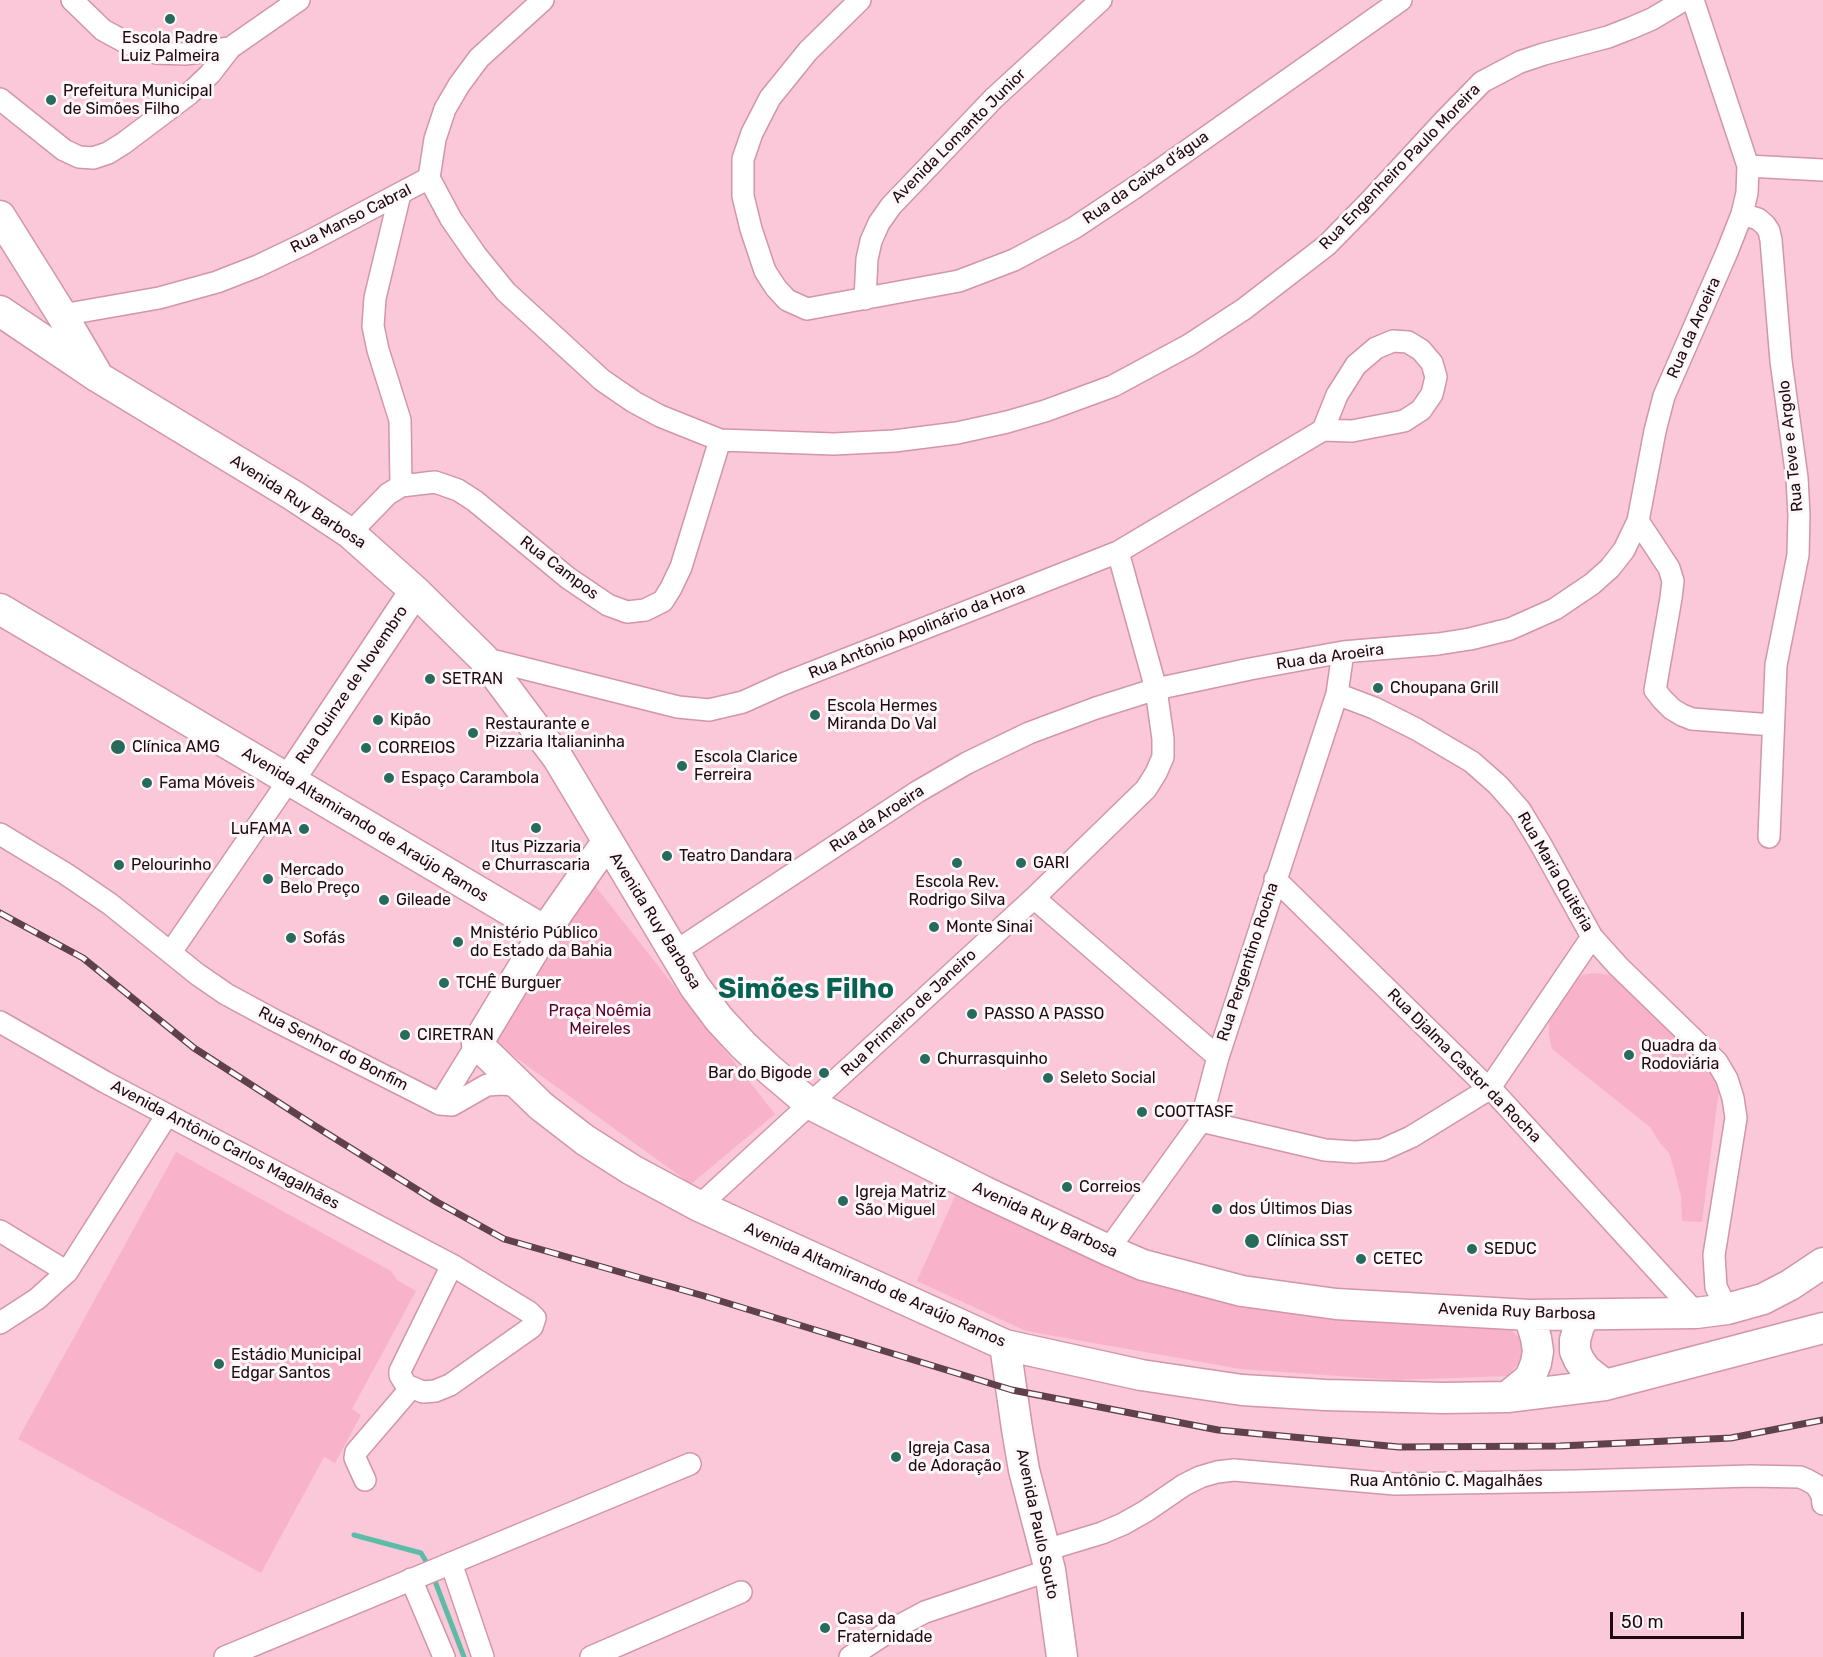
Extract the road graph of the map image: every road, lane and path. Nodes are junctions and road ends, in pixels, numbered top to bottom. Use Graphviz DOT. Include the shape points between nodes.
graph roads {
  1 [pos="72,0"];
  2 [pos="298,0"];
  3 [pos="543,0"];
  4 [pos="860,0"];
  5 [pos="1101,0"];
  6 [pos="1401,0"];
  7 [pos="1684,0"];
  8 [pos="1693,0"];
  9 [pos="230,48"];
  10 [pos="0,99"];
  11 [pos="1749,166"];
  12 [pos="1823,170"];
  13 [pos="429,178"];
  14 [pos="400,194"];
  15 [pos="1742,214"];
  16 [pos="1,222"];
  17 [pos="865,299"];
  18 [pos="0,311"];
  19 [pos="62,315"];
  20 [pos="98,376"];
  21 [pos="1323,430"];
  22 [pos="720,440"];
  23 [pos="401,486"];
  24 [pos="1638,521"];
  25 [pos="350,533"];
  26 [pos="1118,552"];
  27 [pos="415,591"];
  28 [pos="0,609"];
  29 [pos="1343,652"];
  30 [pos="483,658"];
  31 [pos="1156,689"];
  32 [pos="1337,694"];
  33 [pos="1773,725"];
  34 [pos="289,780"];
  35 [pos="0,834"];
  36 [pos="1769,837"];
  37 [pos="607,842"];
  38 [pos="1275,879"];
  39 [pos="1034,898"];
  40 [pos="545,930"];
  41 [pos="1592,937"];
  42 [pos="171,952"];
  43 [pos="674,953"];
  44 [pos="0,1022"];
  45 [pos="477,1044"];
  46 [pos="1218,1057"];
  47 [pos="520,1086"];
  48 [pos="1489,1089"];
  49 [pos="440,1104"];
  50 [pos="810,1104"];
  51 [pos="167,1115"];
  52 [pos="1201,1121"];
  53 [pos="699,1206"];
  54 [pos="0,1231"];
  55 [pos="1108,1250"];
  56 [pos="1823,1263"];
  57 [pos="452,1265"];
  58 [pos="67,1272"];
  59 [pos="1727,1309"];
  60 [pos="1696,1313"];
  61 [pos="1529,1315"];
  62 [pos="1585,1315"];
  63 [pos="0,1323"];
  64 [pos="1823,1328"];
  65 [pos="1005,1345"];
  66 [pos="1605,1385"];
  67 [pos="411,1388"];
  68 [pos="1507,1397"];
  69 [pos="690,1464"];
  70 [pos="364,1480"];
  71 [pos="1823,1500"];
  72 [pos="1048,1560"];
  73 [pos="451,1563"];
  74 [pos="411,1579"];
  75 [pos="741,1592"];
  76 [pos="225,1657"];
  77 [pos="444,1657"];
  78 [pos="483,1657"];
  79 [pos="591,1657"];
  80 [pos="850,1657"];
  81 [pos="1062,1657"];
  1 -- 9 [label="street" via="104,30 156,53"];
  2 -- 9 [label="street"];
  3 -- 13 [label="street, Rua Manso Cabral" via="479,58 459,85 445,109 435,139"];
  4 -- 17 [label="street, Rua da Caixa d'água" via="808,51 770,98 743,159 743,196 765,271 787,300 807,309"];
  5 -- 17 [label="street, Avenida Lomanto Junior" via="994,98 891,206 871,241"];
  6 -- 17 [label="street, Rua da Caixa d'água" via="1074,228 1014,260 959,280"];
  7 -- 22 [label="street, Rua Engenheiro Paulo Moreira" via="1631,28 1520,62 1482,82 1327,245 1244,309 1189,345 1113,386 1045,411 957,433 834,444"];
  8 -- 11 [label="street"];
  9 -- 10 [label="street" via="189,94 124,143 93,158 64,150"];
  11 -- 12 [label="street"];
  11 -- 15 [label="street, Rua da Aroeira"];
  13 -- 14 [label="street, Rua Manso Cabral"];
  13 -- 22 [label="street, Rua Engenheiro Paulo Moreira" via="476,255 506,292 561,344 634,402"];
  14 -- 19 [label="street, Rua Manso Cabral" via="296,248 217,282 159,298"];
  14 -- 23 [label="street" via="375,298 373,326 400,420"];
  15 -- 24 [label="street, Rua da Aroeira" via="1664,396"];
  15 -- 33 [label="street, Rua Teve e Argolo" via="1765,225 1772,240 1781,361 1798,487 1798,555 1776,665"];
  16 -- 19 [label="main road"];
  18 -- 20 [label="main road, Avenida Ruy Barbosa"];
  19 -- 20 [label="main road"];
  20 -- 25 [label="main road, Avenida Ruy Barbosa"];
  21 -- 21 [label="street" via="1337,394 1356,365 1376,348 1393,341 1408,342 1432,363 1436,377 1432,394 1421,410 1404,421 1352,431"];
  21 -- 26 [label="street, Rua Antônio Apolinário da Hora"];
  22 -- 23 [label="street, Rua Campos" via="681,567 663,601 645,610 627,612 608,605 458,490 435,482"];
  23 -- 25 [label="street"];
  24 -- 29 [label="street, Rua da Aroeira" via="1610,568 1556,609 1510,629 1470,639"];
  24 -- 33 [label="street" via="1669,568 1673,581 1655,690 1672,709 1692,719"];
  25 -- 27 [label="main road, Avenida Ruy Barbosa"];
  26 -- 30 [label="street, Rua Antônio Apolinário da Hora" via="743,702 709,710 678,707"];
  26 -- 31 [label="street, Rua Primeiro de Janeiro"];
  27 -- 30 [label="main road, Avenida Ruy Barbosa"];
  27 -- 34 [label="main road, Rua Quinze de Novembro"];
  28 -- 34 [label="main road, Avenida Altamirando de Araújo Ramos"];
  29 -- 31 [label="street, Rua da Aroeira"];
  29 -- 32 [label="street, Rua Pergentino Rocha"];
  30 -- 37 [label="main road, Avenida Ruy Barbosa" via="558,758"];
  31 -- 39 [label="street, Rua Primeiro de Janeiro" via="1163,757 1156,773 1146,789"];
  31 -- 43 [label="street, Rua da Aroeira" via="1029,733 967,763"];
  32 -- 38 [label="street, Rua Pergentino Rocha"];
  32 -- 41 [label="street, Rua Maria Quitéria" via="1416,729 1472,762 1498,785 1520,810"];
  33 -- 36 [label="street, Rua Teve e Argolo"];
  34 -- 40 [label="main road, Avenida Altamirando de Araújo Ramos"];
  34 -- 42 [label="street"];
  35 -- 42 [label="street, Rua Senhor do Bonfim" via="110,904"];
  37 -- 40 [label="main road"];
  37 -- 43 [label="main road, Avenida Ruy Barbosa"];
  38 -- 46 [label="street, Rua Pergentino Rocha"];
  38 -- 48 [label="street, Rua Djalma Castor da Rocha"];
  39 -- 46 [label="street"];
  39 -- 50 [label="street, Rua Primeiro de Janeiro"];
  40 -- 45 [label="main road"];
  41 -- 48 [label="street"];
  41 -- 59 [label="street, Rua Maria Quitéria" via="1718,1062 1727,1079 1736,1118 1713,1273"];
  42 -- 49 [label="street, Rua Senhor do Bonfim" via="226,994"];
  43 -- 50 [label="main road, Avenida Ruy Barbosa" via="719,1019"];
  44 -- 51 [label="street, Avenida Antônio Carlos Magalhães"];
  45 -- 47 [label="main road, Avenida Altamirando de Araújo Ramos"];
  45 -- 49 [label="street"];
  46 -- 52 [label="street, Rua Pergentino Rocha"];
  47 -- 49 [label="street" via="488,1085 452,1105"];
  47 -- 53 [label="main road, Avenida Altamirando de Araújo Ramos" via="585,1140"];
  48 -- 52 [label="street" via="1411,1137 1373,1151 1325,1150"];
  48 -- 60 [label="street, Rua Djalma Castor da Rocha"];
  50 -- 53 [label="street, Rua Primeiro de Janeiro"];
  50 -- 55 [label="main road, Avenida Ruy Barbosa"];
  51 -- 57 [label="street, Avenida Antônio Carlos Magalhães"];
  51 -- 58 [label="street"];
  52 -- 55 [label="street, Rua Pergentino Rocha"];
  53 -- 65 [label="main road, Avenida Altamirando de Araújo Ramos"];
  54 -- 58 [label="street"];
  55 -- 61 [label="main road, Avenida Ruy Barbosa" via="1143,1265 1242,1291 1336,1304"];
  56 -- 59 [label="main road, Avenida Ruy Barbosa" via="1763,1299"];
  57 -- 67 [label="street" via="400,1371 402,1380"];
  57 -- 67 [label="street, Avenida Antônio Carlos Magalhães" via="535,1318 532,1327 450,1384 435,1391"];
  58 -- 63 [label="street" via="37,1299"];
  59 -- 60 [label="main road, Avenida Ruy Barbosa"];
  60 -- 62 [label="main road, Avenida Ruy Barbosa"];
  61 -- 62 [label="main road, Avenida Ruy Barbosa"];
  61 -- 68 [label="main road" via="1538,1351 1536,1363 1530,1378"];
  62 -- 66 [label="main road" via="1575,1351 1586,1370"];
  64 -- 66 [label="main road, Avenida Altamirando de Araújo Ramos"];
  65 -- 68 [label="main road, Avenida Altamirando de Araújo Ramos" via="1141,1375 1242,1390"];
  65 -- 72 [label="main road, Avenida Paulo Souto" via="1024,1470"];
  66 -- 68 [label="main road, Avenida Altamirando de Araújo Ramos"];
  67 -- 70 [label="street" via="356,1452"];
  69 -- 73 [label="street"];
  71 -- 72 [label="street, Rua Antônio C. Magalhães" via="1813,1482 1800,1477 1395,1484 1225,1471 1184,1485 1146,1511"];
  72 -- 80 [label="street, Rua Antônio C. Magalhães" via="925,1612"];
  72 -- 81 [label="main road, Avenida Paulo Souto"];
  73 -- 74 [label="street"];
  73 -- 78 [label="street"];
  74 -- 76 [label="street"];
  74 -- 77 [label="street"];
  75 -- 79 [label="street"];
}
